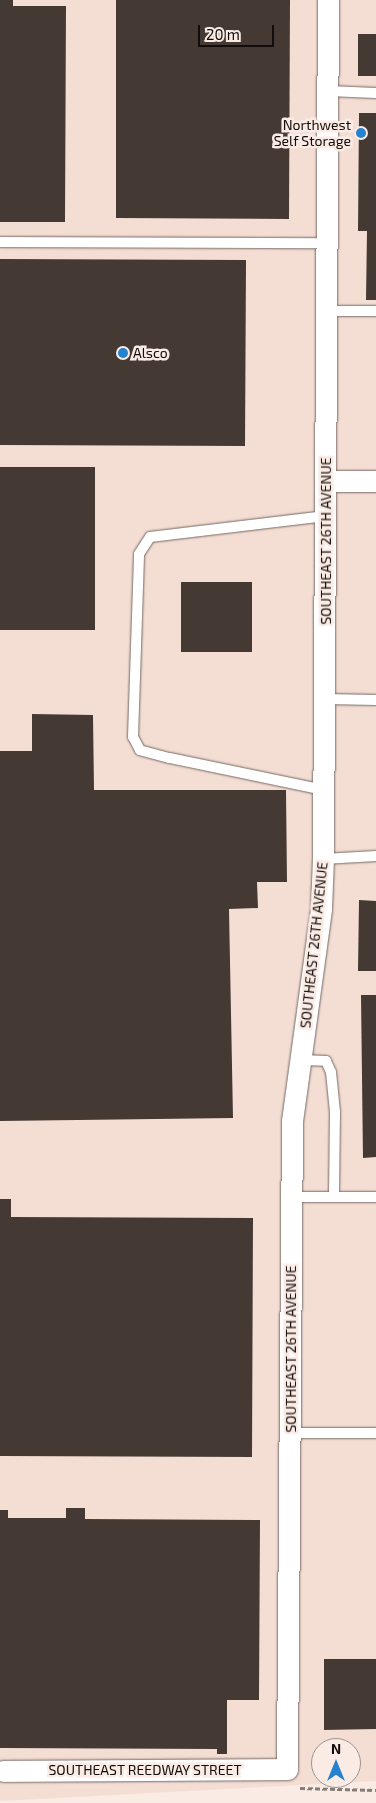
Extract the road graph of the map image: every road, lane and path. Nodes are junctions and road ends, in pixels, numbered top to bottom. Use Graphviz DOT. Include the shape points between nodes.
graph roads {
  1 [pos="328,0"];
  2 [pos="328,91"];
  3 [pos="376,93"];
  4 [pos="0,242"];
  5 [pos="327,243"];
  6 [pos="327,311"];
  7 [pos="376,311"];
  8 [pos="326,481"];
  9 [pos="376,481"];
  10 [pos="326,516"];
  11 [pos="325,699"];
  12 [pos="376,700"];
  13 [pos="324,790"];
  14 [pos="376,856"];
  15 [pos="323,859"];
  16 [pos="301,1060"];
  17 [pos="292,1197"];
  18 [pos="334,1197"];
  19 [pos="376,1198"];
  20 [pos="376,1432"];
  21 [pos="290,1433"];
  22 [pos="287,1769"];
  23 [pos="3,1771"];
  24 [pos="376,1790"];
  1 -- 2 [label="street, SOUTHEAST 26TH AVENUE"];
  2 -- 3 [label="lane"];
  2 -- 5 [label="street, SOUTHEAST 26TH AVENUE"];
  4 -- 5 [label="lane"];
  5 -- 6 [label="street, SOUTHEAST 26TH AVENUE"];
  6 -- 7 [label="lane"];
  6 -- 8 [label="street, SOUTHEAST 26TH AVENUE"];
  8 -- 9 [label="street"];
  8 -- 10 [label="street, SOUTHEAST 26TH AVENUE"];
  10 -- 11 [label="street, SOUTHEAST 26TH AVENUE"];
  10 -- 13 [label="lane" via="150,537 139,554 133,737 140,750"];
  11 -- 12 [label="lane"];
  11 -- 13 [label="street, SOUTHEAST 26TH AVENUE"];
  13 -- 15 [label="street, SOUTHEAST 26TH AVENUE"];
  14 -- 15 [label="lane"];
  15 -- 16 [label="street, SOUTHEAST 26TH AVENUE" via="321,908"];
  16 -- 17 [label="street, SOUTHEAST 26TH AVENUE" via="292,1120"];
  16 -- 18 [label="lane" via="326,1061 331,1072 335,1112"];
  17 -- 18 [label="lane"];
  17 -- 21 [label="street, SOUTHEAST 26TH AVENUE"];
  18 -- 19 [label="lane"];
  20 -- 21 [label="lane"];
  21 -- 22 [label="street, SOUTHEAST 26TH AVENUE"];
  22 -- 23 [label="street, SOUTHEAST REEDWAY STREET"];
  22 -- 24 [label="path" via="294,1784 303,1789"];
}
